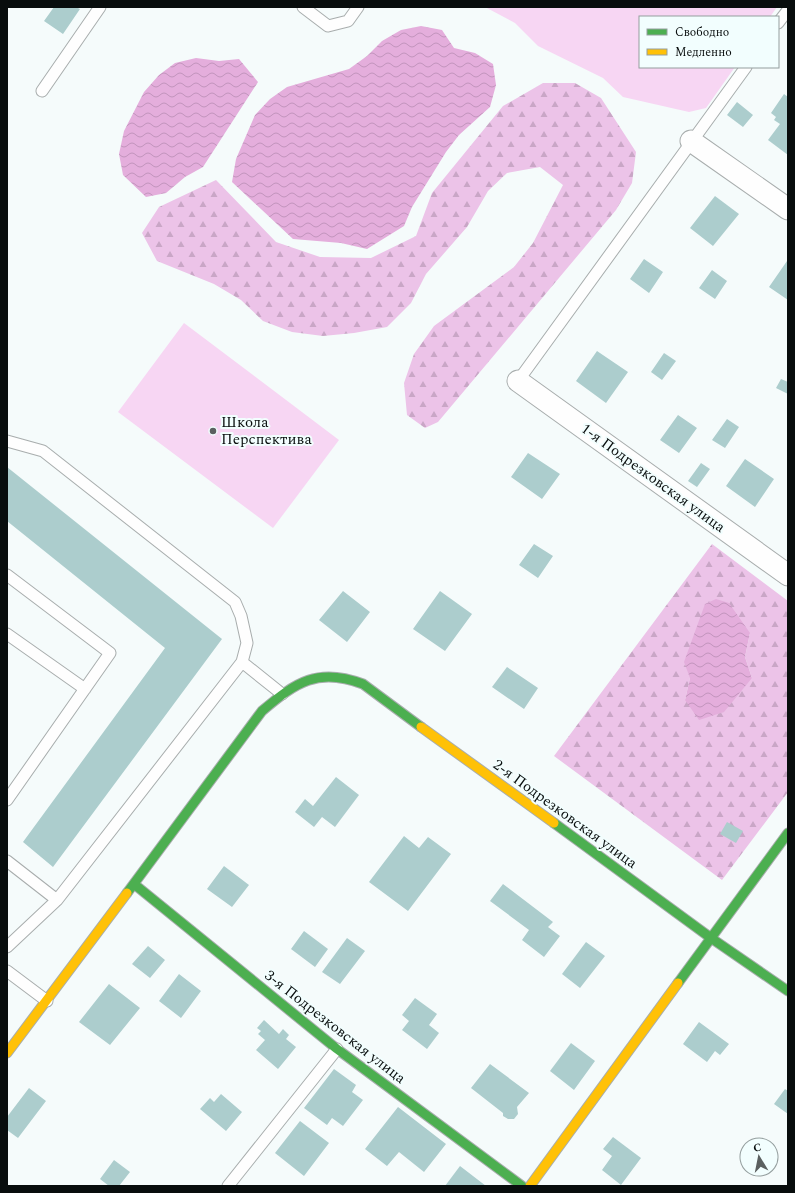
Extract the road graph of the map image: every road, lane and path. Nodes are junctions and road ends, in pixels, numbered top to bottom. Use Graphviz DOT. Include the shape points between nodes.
graph roads {
  1 [pos="100,7"];
  2 [pos="303,7"];
  3 [pos="358,7"];
  4 [pos="788,10"];
  5 [pos="779,22"];
  6 [pos="745,68"];
  7 [pos="42,91"];
  8 [pos="691,141"];
  9 [pos="788,209"];
  10 [pos="518,381"];
  11 [pos="7,441"];
  12 [pos="7,575"];
  13 [pos="788,575"];
  14 [pos="7,634"];
  15 [pos="242,662"];
  16 [pos="85,689"];
  17 [pos="282,694"];
  18 [pos="7,800"];
  19 [pos="788,833"];
  20 [pos="7,861"];
  21 [pos="134,884"];
  22 [pos="57,900"];
  23 [pos="711,938"];
  24 [pos="7,947"];
  25 [pos="7,971"];
  26 [pos="788,991"];
  27 [pos="47,1001"];
  28 [pos="337,1049"];
  29 [pos="7,1053"];
  30 [pos="228,1186"];
  31 [pos="522,1186"];
  32 [pos="530,1186"];
  1 -- 7 [label="lane"];
  2 -- 3 [label="lane" via="328,26 348,21"];
  4 -- 5 [label="lane"];
  6 -- 8 [label="lane"];
  8 -- 9 [label="street"];
  8 -- 10 [label="lane"];
  10 -- 13 [label="street, 1-я Подрезковская улица"];
  11 -- 15 [label="lane" via="43,452 235,602 247,643"];
  12 -- 16 [label="lane" via="110,653"];
  14 -- 16 [label="lane"];
  15 -- 17 [label="lane"];
  15 -- 22 [label="lane"];
  16 -- 18 [label="lane"];
  17 -- 21 [label="street" via="262,711"];
  17 -- 23 [label="street, 2-я Подрезковская улица" via="299,683 319,676 340,677 363,684"];
  19 -- 23 [label="street"];
  20 -- 22 [label="lane"];
  21 -- 27 [label="street"];
  21 -- 28 [label="street, 3-я Подрезковская улица"];
  22 -- 24 [label="lane"];
  23 -- 26 [label="street, 2-я Подрезковская улица"];
  23 -- 32 [label="street"];
  25 -- 27 [label="lane"];
  27 -- 29 [label="street"];
  28 -- 30 [label="lane"];
  28 -- 31 [label="street, 3-я Подрезковская улица"];
}
